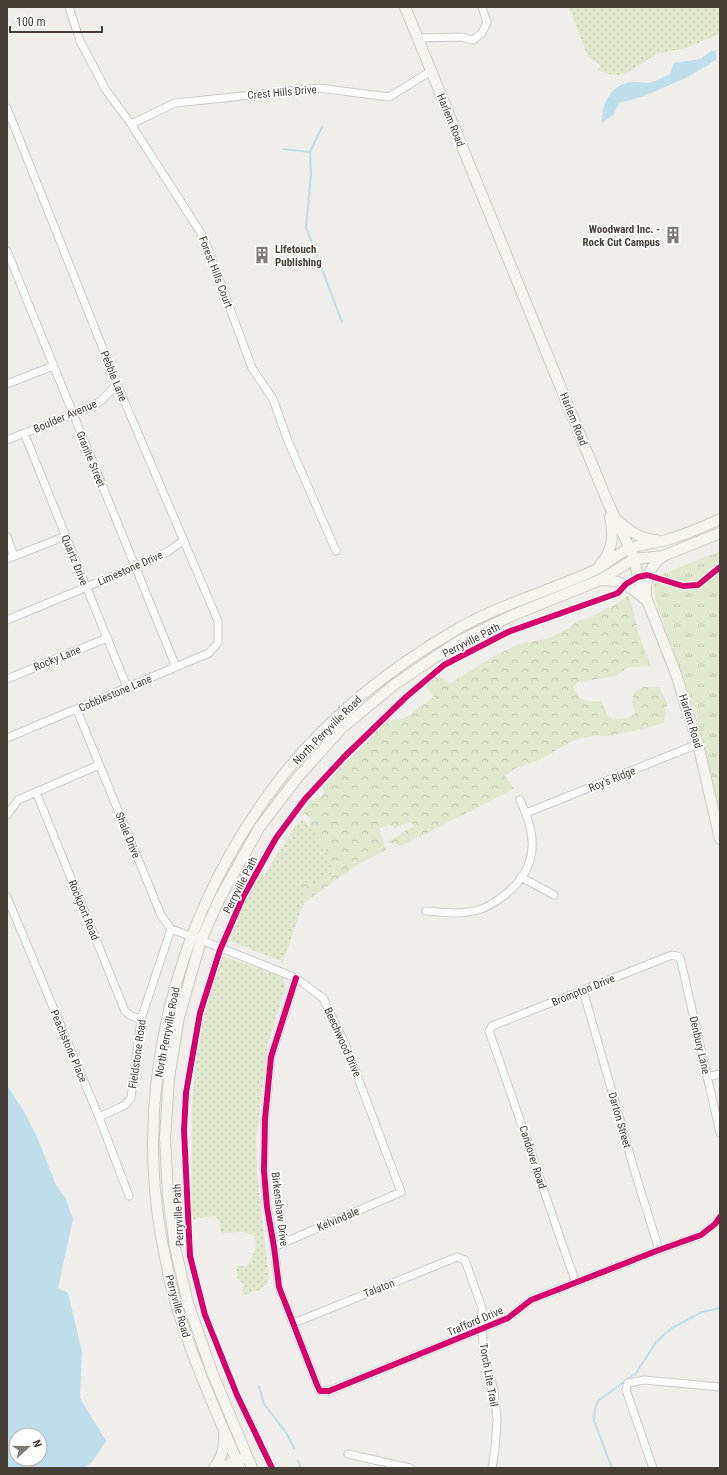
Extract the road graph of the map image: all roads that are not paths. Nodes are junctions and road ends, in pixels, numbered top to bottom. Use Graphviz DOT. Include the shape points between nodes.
graph roads {
  1 [pos="68,7"];
  2 [pos="405,7"];
  3 [pos="482,7"];
  4 [pos="419,38"];
  5 [pos="431,72"];
  6 [pos="7,108"];
  7 [pos="131,124"];
  8 [pos="7,251"];
  9 [pos="53,366"];
  10 [pos="7,384"];
  11 [pos="117,384"];
  12 [pos="73,414"];
  13 [pos="24,433"];
  14 [pos="7,440"];
  15 [pos="608,503"];
  16 [pos="720,519"];
  17 [pos="720,533"];
  18 [pos="66,536"];
  19 [pos="7,537"];
  20 [pos="672,539"];
  21 [pos="184,540"];
  22 [pos="630,549"];
  23 [pos="336,551"];
  24 [pos="14,556"];
  25 [pos="663,556"];
  26 [pos="7,559"];
  27 [pos="634,559"];
  28 [pos="135,567"];
  29 [pos="594,570"];
  30 [pos="600,580"];
  31 [pos="86,587"];
  32 [pos="647,601"];
  33 [pos="7,620"];
  34 [pos="107,638"];
  35 [pos="218,643"];
  36 [pos="176,667"];
  37 [pos="7,679"];
  38 [pos="127,687"];
  39 [pos="77,710"];
  40 [pos="7,738"];
  41 [pos="698,744"];
  42 [pos="99,766"];
  43 [pos="36,792"];
  44 [pos="520,800"];
  45 [pos="526,813"];
  46 [pos="7,815"];
  47 [pos="720,839"];
  48 [pos="521,877"];
  49 [pos="554,895"];
  50 [pos="7,897"];
  51 [pos="426,911"];
  52 [pos="171,929"];
  53 [pos="191,936"];
  54 [pos="201,940"];
  55 [pos="680,957"];
  56 [pos="296,978"];
  57 [pos="583,990"];
  58 [pos="141,1019"];
  59 [pos="489,1031"];
  60 [pos="720,1074"];
  61 [pos="707,1077"];
  62 [pos="99,1117"];
  63 [pos="720,1133"];
  64 [pos="154,1134"];
  65 [pos="165,1138"];
  66 [pos="401,1192"];
  67 [pos="129,1196"];
  68 [pos="720,1217"];
  69 [pos="274,1247"];
  70 [pos="659,1250"];
  71 [pos="466,1260"];
  72 [pos="576,1283"];
  73 [pos="294,1323"];
  74 [pos="482,1329"];
  75 [pos="720,1387"];
  76 [pos="320,1391"];
  77 [pos="223,1428"];
  78 [pos="348,1454"];
  79 [pos="245,1464"];
  80 [pos="214,1468"];
  81 [pos="220,1468"];
  82 [pos="410,1468"];
  83 [pos="492,1468"];
  84 [pos="652,1468"];
  1 -- 7 [label="street, Forest Hills Court" via="80,41 106,90"];
  2 -- 4 [label="main road, Harlem Road"];
  3 -- 4 [label="street" via="487,22 482,33 473,40 460,37"];
  4 -- 5 [label="main road, Harlem Road"];
  5 -- 7 [label="street, Crest Hills Drive" via="389,97 319,88 175,103"];
  5 -- 15 [label="main road, Harlem Road"];
  6 -- 11 [label="street, Pebble Lane"];
  7 -- 23 [label="street, Forest Hills Court" via="204,238 252,368 273,399 288,441"];
  8 -- 9 [label="street, Granite Street"];
  9 -- 10 [label="street"];
  9 -- 12 [label="street, Granite Street"];
  11 -- 12 [label="street, Boulder Avenue" via="101,400"];
  11 -- 21 [label="street, Pebble Lane"];
  12 -- 13 [label="street, Boulder Avenue"];
  12 -- 28 [label="street, Granite Street"];
  13 -- 14 [label="street, Boulder Avenue"];
  13 -- 18 [label="street, Quartz Drive"];
  15 -- 20 [label="main road" via="617,521 638,536 653,540"];
  15 -- 22 [label="main road, Harlem Road"];
  15 -- 29 [label="main road" via="613,529 612,541 605,559"];
  16 -- 20 [label="main road, North Perryville Road"];
  17 -- 25 [label="main road, North Perryville Road"];
  18 -- 24 [label="street"];
  18 -- 31 [label="street, Quartz Drive"];
  19 -- 24 [label="street"];
  20 -- 22 [label="main road, North Perryville Road"];
  21 -- 28 [label="street, Limestone Drive" via="168,552"];
  21 -- 35 [label="street, Pebble Lane" via="218,621"];
  22 -- 27 [label="main road, Harlem Road"];
  22 -- 29 [label="main road, North Perryville Road"];
  24 -- 26 [label="street"];
  25 -- 27 [label="main road, North Perryville Road"];
  25 -- 32 [label="main road" via="656,561 648,575"];
  27 -- 30 [label="main road, North Perryville Road"];
  27 -- 32 [label="main road, Harlem Road"];
  28 -- 31 [label="street, Limestone Drive"];
  28 -- 36 [label="street, Granite Street"];
  29 -- 53 [label="main road, North Perryville Road" via="457,629 398,667 342,713 300,755 272,788 229,856"];
  30 -- 32 [label="main road" via="626,584"];
  30 -- 54 [label="main road, North Perryville Road" via="511,616 459,641 394,685 341,729 298,777 259,828 220,898"];
  31 -- 33 [label="street, Limestone Drive"];
  31 -- 34 [label="street, Quartz Drive"];
  32 -- 41 [label="main road, Harlem Road" via="676,674"];
  34 -- 37 [label="street, Rocky Lane"];
  34 -- 38 [label="street, Quartz Drive"];
  35 -- 36 [label="street, Cobblestone Lane" via="209,653"];
  36 -- 38 [label="street, Cobblestone Lane"];
  38 -- 39 [label="street, Cobblestone Lane"];
  39 -- 40 [label="street, Cobblestone Lane"];
  39 -- 42 [label="street, Shale Drive"];
  41 -- 45 [label="street, Roy's Ridge"];
  41 -- 47 [label="main road, Harlem Road"];
  42 -- 43 [label="street"];
  42 -- 52 [label="street, Shale Drive" via="161,915"];
  43 -- 46 [label="street" via="18,800"];
  43 -- 58 [label="street, Rockport Road" via="126,1011 131,1016"];
  44 -- 45 [label="street"];
  45 -- 48 [label="street" via="533,850 529,865"];
  48 -- 49 [label="street"];
  48 -- 51 [label="street" via="513,889 482,909 455,913"];
  50 -- 62 [label="street, Peachstone Place"];
  52 -- 53 [label="street"];
  52 -- 58 [label="street, Fieldstone Road"];
  53 -- 54 [label="street"];
  53 -- 64 [label="main road, North Perryville Road" via="169,1009 155,1097"];
  54 -- 56 [label="street, Beechwood Drive"];
  54 -- 65 [label="main road, North Perryville Road" via="179,1017 169,1078"];
  55 -- 57 [label="street, Brompton Drive" via="672,955"];
  55 -- 61 [label="street, Denbury Lane"];
  56 -- 66 [label="street, Beechwood Drive" via="323,998 340,1033"];
  56 -- 69 [label="street, Birkenshaw Drive" via="271,1057 265,1119 264,1171"];
  57 -- 59 [label="street, Brompton Drive" via="492,1026"];
  57 -- 70 [label="street, Darton Street"];
  58 -- 62 [label="street, Fieldstone Road" via="131,1098 125,1106"];
  59 -- 72 [label="street, Candover Road"];
  60 -- 61 [label="street"];
  61 -- 63 [label="street, Denbury Lane"];
  62 -- 67 [label="street, Peachstone Place"];
  64 -- 77 [label="main road, Perryville Road" via="157,1201 169,1274 184,1328"];
  65 -- 79 [label="main road, Perryville Road" via="174,1246 188,1303"];
  66 -- 69 [label="street, Kelvindale"];
  68 -- 70 [label="street, Trafford Drive" via="701,1235"];
  69 -- 73 [label="street, Birkenshaw Drive" via="279,1287"];
  70 -- 72 [label="street, Trafford Drive"];
  71 -- 73 [label="street, Talaton" via="457,1257"];
  71 -- 74 [label="street, Torch Lite Trail" via="482,1308"];
  72 -- 74 [label="street, Trafford Drive" via="530,1300 508,1318"];
  73 -- 76 [label="street, Birkenshaw Drive"];
  74 -- 76 [label="street, Trafford Drive" via="329,1391"];
  74 -- 83 [label="street, Torch Lite Trail" via="483,1350 494,1391 497,1419"];
  75 -- 84 [label="street" via="644,1380 628,1383 626,1390"];
  77 -- 79 [label="main road, Perryville Road"];
  77 -- 80 [label="main road" via="222,1454"];
  78 -- 82 [label="street"];
  79 -- 81 [label="main road"];
}
